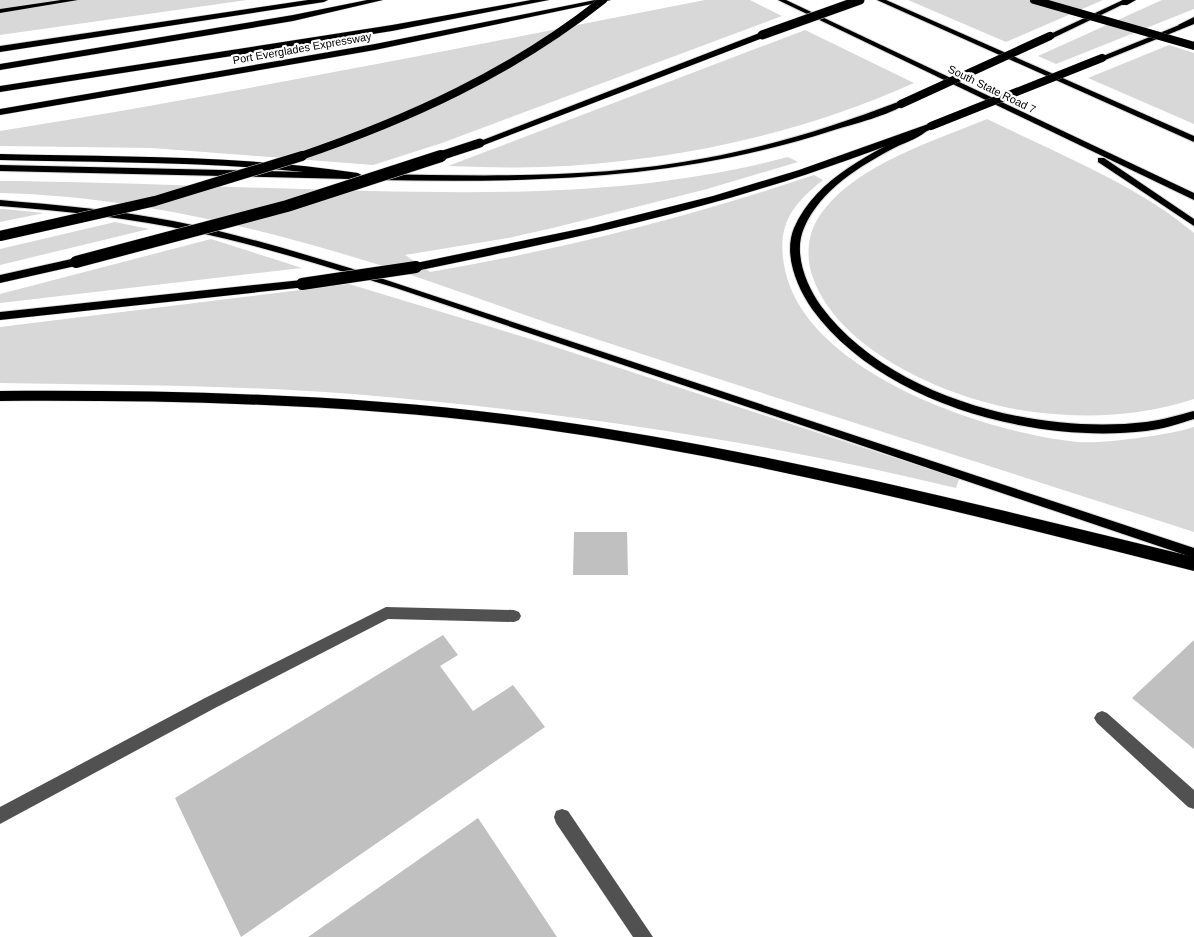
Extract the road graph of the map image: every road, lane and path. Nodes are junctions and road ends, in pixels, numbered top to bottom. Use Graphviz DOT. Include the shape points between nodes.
graph roads {
  1 [pos="75,0"];
  2 [pos="324,0"];
  3 [pos="379,0"];
  4 [pos="545,0"];
  5 [pos="605,0"];
  6 [pos="781,0"];
  7 [pos="860,0"];
  8 [pos="880,0"];
  9 [pos="1034,0"];
  10 [pos="1128,1"];
  11 [pos="0,10"];
  12 [pos="1194,20"];
  13 [pos="1182,25"];
  14 [pos="1194,46"];
  15 [pos="0,49"];
  16 [pos="0,67"];
  17 [pos="0,88"];
  18 [pos="0,112"];
  19 [pos="931,126"];
  20 [pos="1064,135"];
  21 [pos="1194,139"];
  22 [pos="0,158"];
  23 [pos="0,168"];
  24 [pos="358,176"];
  25 [pos="1194,197"];
  26 [pos="0,203"];
  27 [pos="1194,223"];
  28 [pos="0,236"];
  29 [pos="0,279"];
  30 [pos="0,316"];
  31 [pos="0,396"];
  32 [pos="1194,415"];
  33 [pos="1194,552"];
  34 [pos="1194,564"];
  35 [pos="514,616"];
  36 [pos="1102,718"];
  37 [pos="1194,801"];
  38 [pos="0,816"];
  39 [pos="562,817"];
  40 [pos="644,937"];
  1 -- 11 [label="main road"];
  2 -- 15 [label="highway"];
  3 -- 16 [label="highway" via="293,18"];
  4 -- 17 [label="highway" via="392,28"];
  5 -- 18 [label="highway, Port Everglades Expressway" via="375,47"];
  5 -- 28 [label="main road, bridge" via="572,25 489,77 369,131 217,183"];
  6 -- 20 [label="main road, South State Road 7"];
  7 -- 29 [label="highway, bridge" via="480,144 287,206"];
  8 -- 21 [label="main road"];
  9 -- 14 [label="main road, bridge"];
  10 -- 24 [label="main road, bridge" via="901,104 798,140 677,166 603,174 536,178"];
  12 -- 13 [label="highway"];
  13 -- 19 [label="main road, bridge"];
  19 -- 30 [label="highway, bridge" via="758,186 540,242 416,267 302,284"];
  19 -- 32 [label="main road" via="869,159 828,188 804,219 796,237 795,258 802,283 820,314 852,347 896,377 960,404 1034,424 1099,428 1161,424"];
  20 -- 25 [label="main road, South State Road 7"];
  20 -- 27 [label="main road"];
  22 -- 24 [label="highway" via="223,162"];
  23 -- 24 [label="main road"];
  26 -- 33 [label="main road" via="50,206 195,228 278,250 400,286"];
  31 -- 34 [label="highway" via="109,395 326,402 534,423 710,453 892,490"];
  35 -- 38 [label="lane" via="386,613"];
  36 -- 37 [label="lane"];
  39 -- 40 [label="lane"];
}
